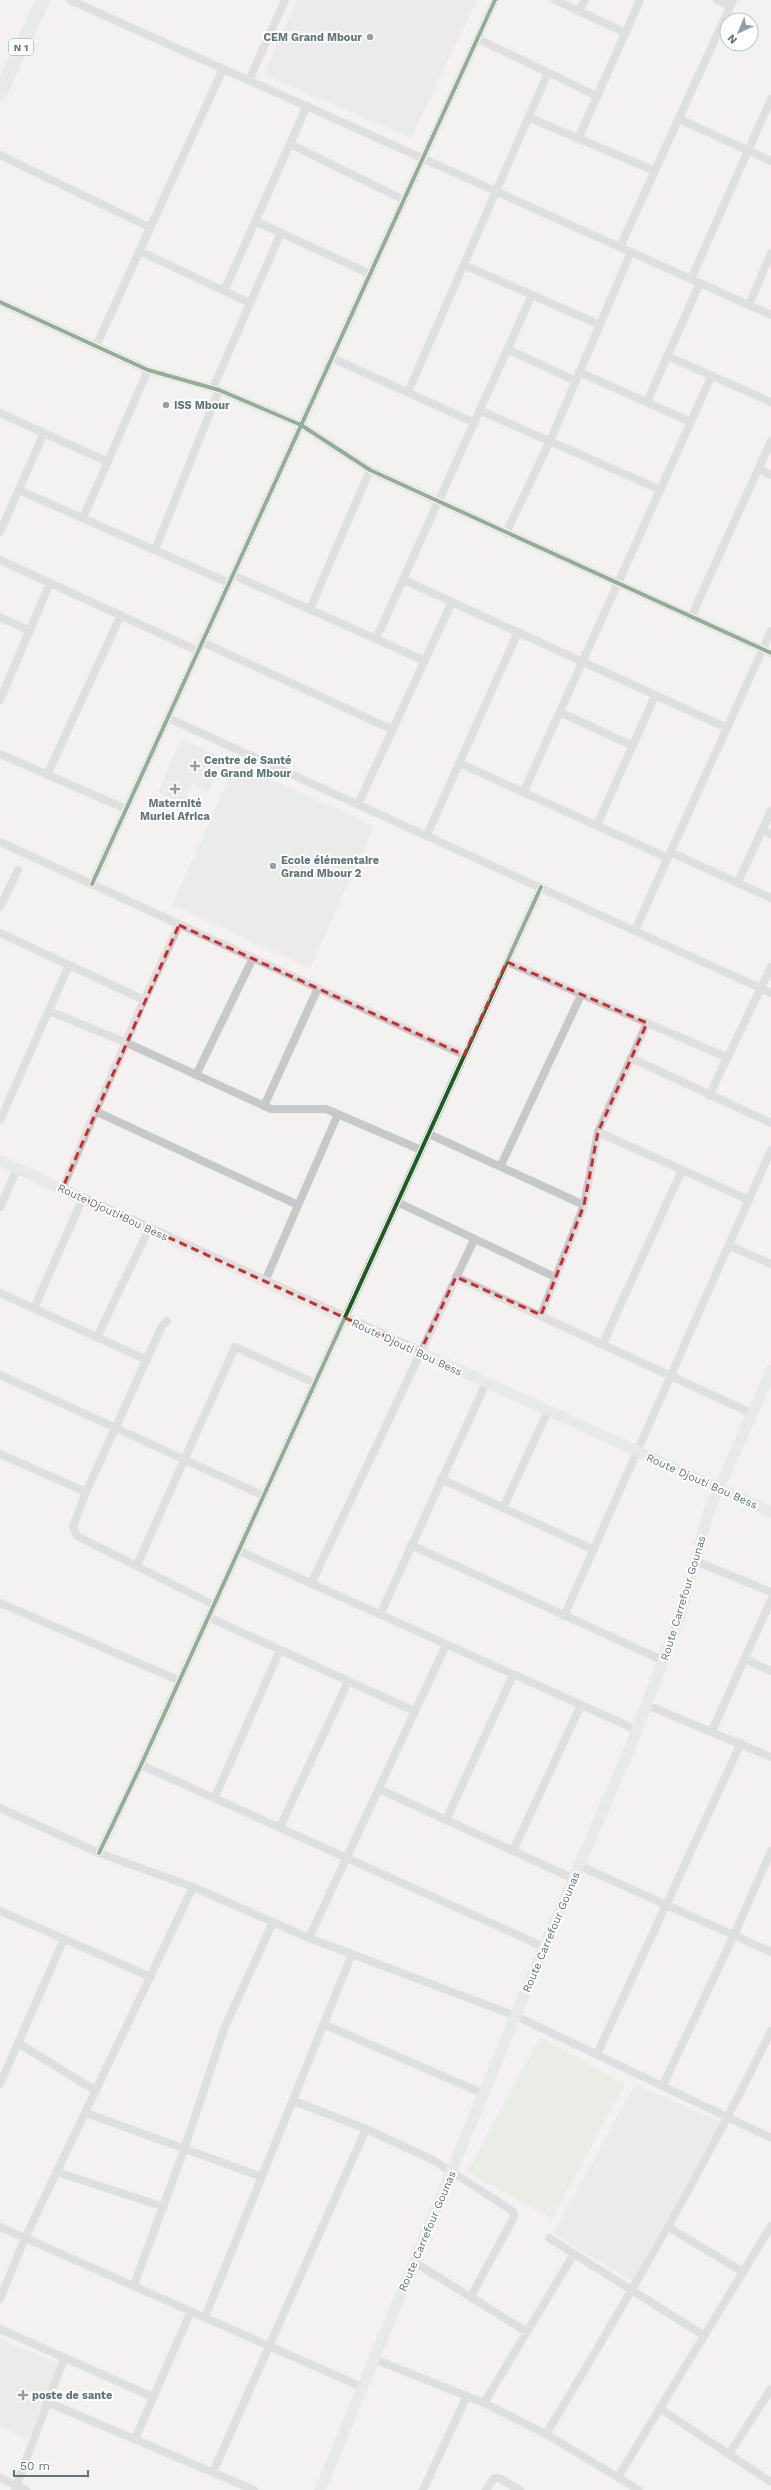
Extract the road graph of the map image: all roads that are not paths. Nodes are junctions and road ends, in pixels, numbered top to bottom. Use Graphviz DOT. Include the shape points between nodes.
graph roads {
  1 [pos="43,0"];
  2 [pos="70,0"];
  3 [pos="285,0"];
  4 [pos="496,0"];
  5 [pos="555,0"];
  6 [pos="585,0"];
  7 [pos="640,0"];
  8 [pos="716,0"];
  9 [pos="732,3"];
  10 [pos="580,11"];
  11 [pos="626,33"];
  12 [pos="478,39"];
  13 [pos="223,69"];
  14 [pos="548,73"];
  15 [pos="249,80"];
  16 [pos="0,93"];
  17 [pos="597,96"];
  18 [pos="771,99"];
  19 [pos="307,106"];
  20 [pos="530,118"];
  21 [pos="679,118"];
  22 [pos="578,138"];
  23 [pos="290,144"];
  24 [pos="748,151"];
  25 [pos="0,155"];
  26 [pos="423,158"];
  27 [pos="771,161"];
  28 [pos="655,171"];
  29 [pos="497,192"];
  30 [pos="404,200"];
  31 [pos="255,221"];
  32 [pos="149,228"];
  33 [pos="280,235"];
  34 [pos="620,247"];
  35 [pos="139,251"];
  36 [pos="631,252"];
  37 [pos="771,253"];
  38 [pos="464,265"];
  39 [pos="370,274"];
  40 [pos="691,279"];
  41 [pos="700,283"];
  42 [pos="224,291"];
  43 [pos="532,295"];
  44 [pos="0,302"];
  45 [pos="250,303"];
  46 [pos="749,305"];
  47 [pos="771,315"];
  48 [pos="600,325"];
  49 [pos="96,346"];
  50 [pos="509,350"];
  51 [pos="667,356"];
  52 [pos="332,358"];
  53 [pos="148,370"];
  54 [pos="579,372"];
  55 [pos="712,375"];
  56 [pos="576,381"];
  57 [pos="216,389"];
  58 [pos="408,392"];
  59 [pos="647,402"];
  60 [pos="771,402"];
  61 [pos="481,411"];
  62 [pos="0,413"];
  63 [pos="692,422"];
  64 [pos="475,423"];
  65 [pos="301,426"];
  66 [pos="44,433"];
  67 [pos="550,441"];
  68 [pos="771,441"];
  69 [pos="108,462"];
  70 [pos="758,469"];
  71 [pos="370,470"];
  72 [pos="771,474"];
  73 [pos="19,490"];
  74 [pos="661,490"];
  75 [pos="439,502"];
  76 [pos="83,518"];
  77 [pos="0,532"];
  78 [pos="506,532"];
  79 [pos="155,550"];
  80 [pos="0,560"];
  81 [pos="233,575"];
  82 [pos="404,580"];
  83 [pos="50,583"];
  84 [pos="229,584"];
  85 [pos="618,584"];
  86 [pos="452,602"];
  87 [pos="310,609"];
  88 [pos="121,615"];
  89 [pos="691,616"];
  90 [pos="0,617"];
  91 [pos="30,631"];
  92 [pos="771,631"];
  93 [pos="518,632"];
  94 [pos="376,639"];
  95 [pos="202,642"];
  96 [pos="763,650"];
  97 [pos="198,651"];
  98 [pos="771,653"];
  99 [pos="425,661"];
  100 [pos="583,662"];
  101 [pos="655,696"];
  102 [pos="0,700"];
  103 [pos="560,712"];
  104 [pos="168,718"];
  105 [pos="727,728"];
  106 [pos="393,730"];
  107 [pos="633,746"];
  108 [pos="0,754"];
  109 [pos="459,763"];
  110 [pos="47,775"];
  111 [pos="524,791"];
  112 [pos="358,804"];
  113 [pos="126,809"];
  114 [pos="771,811"];
  115 [pos="597,825"];
  116 [pos="762,830"];
  117 [pos="771,834"];
  118 [pos="427,836"];
  119 [pos="0,842"];
  120 [pos="669,855"];
  121 [pos="18,870"];
  122 [pos="738,882"];
  123 [pos="92,884"];
  124 [pos="541,887"];
  125 [pos="771,898"];
  126 [pos="0,907"];
  127 [pos="180,925"];
  128 [pos="635,930"];
  129 [pos="0,933"];
  130 [pos="253,958"];
  131 [pos="507,962"];
  132 [pos="69,965"];
  133 [pos="771,967"];
  134 [pos="318,988"];
  135 [pos="762,988"];
  136 [pos="771,993"];
  137 [pos="581,995"];
  138 [pos="144,1000"];
  139 [pos="49,1011"];
  140 [pos="647,1023"];
  141 [pos="127,1043"];
  142 [pos="464,1055"];
  143 [pos="631,1058"];
  144 [pos="728,1058"];
  145 [pos="196,1075"];
  146 [pos="709,1096"];
  147 [pos="264,1106"];
  148 [pos="97,1112"];
  149 [pos="338,1114"];
  150 [pos="0,1120"];
  151 [pos="771,1123"];
  152 [pos="598,1132"];
  153 [pos="429,1134"];
  154 [pos="421,1150"];
  155 [pos="771,1150"];
  156 [pos="0,1161"];
  157 [pos="501,1166"];
  158 [pos="17,1169"];
  159 [pos="682,1170"];
  160 [pos="62,1189"];
  161 [pos="82,1198"];
  162 [pos="749,1200"];
  163 [pos="397,1202"];
  164 [pos="298,1205"];
  165 [pos="584,1205"];
  166 [pos="0,1207"];
  167 [pos="149,1228"];
  168 [pos="474,1240"];
  169 [pos="730,1246"];
  170 [pos="771,1264"];
  171 [pos="456,1276"];
  172 [pos="556,1277"];
  173 [pos="265,1281"];
  174 [pos="0,1293"];
  175 [pos="34,1308"];
  176 [pos="541,1315"];
  177 [pos="345,1318"];
  178 [pos="167,1321"];
  179 [pos="97,1337"];
  180 [pos="603,1343"];
  181 [pos="420,1352"];
  182 [pos="147,1360"];
  183 [pos="771,1371"];
  184 [pos="0,1375"];
  185 [pos="670,1375"];
  186 [pos="316,1383"];
  187 [pos="486,1383"];
  188 [pos="548,1411"];
  189 [pos="752,1413"];
  190 [pos="115,1428"];
  191 [pos="636,1451"];
  192 [pos="0,1454"];
  193 [pos="184,1459"];
  194 [pos="441,1479"];
  195 [pos="718,1489"];
  196 [pos="86,1492"];
  197 [pos="264,1496"];
  198 [pos="503,1508"];
  199 [pos="771,1512"];
  200 [pos="411,1545"];
  201 [pos="594,1550"];
  202 [pos="239,1551"];
  203 [pos="695,1561"];
  204 [pos="137,1565"];
  205 [pos="312,1584"];
  206 [pos="771,1592"];
  207 [pos="771,1600"];
  208 [pos="0,1603"];
  209 [pos="214,1605"];
  210 [pos="380,1615"];
  211 [pos="564,1616"];
  212 [pos="208,1617"];
  213 [pos="446,1645"];
  214 [pos="280,1650"];
  215 [pos="745,1659"];
  216 [pos="664,1661"];
  217 [pos="771,1671"];
  218 [pos="513,1675"];
  219 [pos="180,1681"];
  220 [pos="348,1682"];
  221 [pos="581,1705"];
  222 [pos="647,1705"];
  223 [pos="414,1711"];
  224 [pos="637,1730"];
  225 [pos="712,1731"];
  226 [pos="741,1743"];
  227 [pos="771,1757"];
  228 [pos="141,1765"];
  229 [pos="379,1789"];
  230 [pos="215,1797"];
  231 [pos="0,1808"];
  232 [pos="446,1820"];
  233 [pos="280,1827"];
  234 [pos="513,1851"];
  235 [pos="771,1851"];
  236 [pos="99,1852"];
  237 [pos="348,1858"];
  238 [pos="580,1866"];
  239 [pos="574,1878"];
  240 [pos="193,1887"];
  241 [pos="665,1906"];
  242 [pos="0,1911"];
  243 [pos="273,1922"];
  244 [pos="734,1935"];
  245 [pos="310,1938"];
  246 [pos="64,1939"];
  247 [pos="544,1948"];
  248 [pos="771,1952"];
  249 [pos="352,1954"];
  250 [pos="151,1977"];
  251 [pos="516,2016"];
  252 [pos="323,2024"];
  253 [pos="771,2031"];
  254 [pos="18,2043"];
  255 [pos="597,2054"];
  256 [pos="0,2084"];
  257 [pos="663,2084"];
  258 [pos="96,2091"];
  259 [pos="484,2094"];
  260 [pos="294,2101"];
  261 [pos="86,2113"];
  262 [pos="729,2117"];
  263 [pos="366,2129"];
  264 [pos="771,2138"];
  265 [pos="184,2150"];
  266 [pos="57,2172"];
  267 [pos="452,2172"];
  268 [pos="262,2177"];
  269 [pos="164,2208"];
  270 [pos="0,2227"];
  271 [pos="771,2227"];
  272 [pos="668,2228"];
  273 [pos="25,2238"];
  274 [pos="549,2238"];
  275 [pos="574,2254"];
  276 [pos="414,2262"];
  277 [pos="742,2272"];
  278 [pos="134,2285"];
  279 [pos="633,2291"];
  280 [pos="472,2296"];
  281 [pos="0,2299"];
  282 [pos="191,2311"];
  283 [pos="205,2317"];
  284 [pos="0,2329"];
  285 [pos="527,2332"];
  286 [pos="703,2335"];
  287 [pos="269,2344"];
  288 [pos="64,2358"];
  289 [pos="374,2358"];
  290 [pos="362,2387"];
  291 [pos="771,2389"];
  292 [pos="467,2396"];
  293 [pos="153,2397"];
  294 [pos="47,2402"];
  295 [pos="484,2403"];
  296 [pos="659,2408"];
  297 [pos="546,2434"];
  298 [pos="135,2439"];
  299 [pos="729,2454"];
  300 [pos="213,2472"];
  301 [pos="618,2477"];
  302 [pos="0,2478"];
  303 [pos="771,2482"];
  304 [pos="15,2488"];
  305 [pos="26,2490"];
  306 [pos="254,2490"];
  307 [pos="320,2490"];
  308 [pos="423,2490"];
  309 [pos="486,2490"];
  310 [pos="520,2490"];
  311 [pos="639,2490"];
  1 -- 16 [label="highway, N 1"];
  2 -- 13 [label="street"];
  3 -- 15 [label="street"];
  4 -- 12 [label="street"];
  5 -- 10 [label="street"];
  6 -- 10 [label="street"];
  7 -- 11 [label="street"];
  8 -- 9 [label="street"];
  9 -- 21 [label="street"];
  10 -- 11 [label="street"];
  11 -- 17 [label="street"];
  12 -- 14 [label="street"];
  12 -- 26 [label="street"];
  13 -- 15 [label="street"];
  13 -- 32 [label="street"];
  14 -- 17 [label="street"];
  14 -- 20 [label="street"];
  15 -- 19 [label="street"];
  17 -- 22 [label="street"];
  18 -- 24 [label="street"];
  19 -- 23 [label="street"];
  19 -- 26 [label="street"];
  20 -- 22 [label="street"];
  20 -- 29 [label="street"];
  21 -- 24 [label="street"];
  21 -- 28 [label="street"];
  22 -- 28 [label="street"];
  23 -- 30 [label="street"];
  23 -- 31 [label="street"];
  24 -- 27 [label="street"];
  24 -- 40 [label="street"];
  25 -- 32 [label="street"];
  26 -- 29 [label="street"];
  26 -- 30 [label="street"];
  28 -- 34 [label="street"];
  29 -- 34 [label="street"];
  29 -- 38 [label="street"];
  30 -- 39 [label="street"];
  31 -- 33 [label="street"];
  31 -- 42 [label="street"];
  32 -- 35 [label="street"];
  33 -- 39 [label="street"];
  33 -- 45 [label="street"];
  34 -- 36 [label="street"];
  35 -- 42 [label="street"];
  35 -- 49 [label="street"];
  36 -- 40 [label="street"];
  36 -- 48 [label="street"];
  37 -- 46 [label="street"];
  38 -- 43 [label="street"];
  38 -- 58 [label="street"];
  39 -- 52 [label="street"];
  40 -- 41 [label="street"];
  41 -- 46 [label="street"];
  41 -- 51 [label="street"];
  42 -- 45 [label="street"];
  43 -- 48 [label="street"];
  43 -- 50 [label="street"];
  44 -- 49 [label="street"];
  45 -- 57 [label="street"];
  46 -- 47 [label="street"];
  48 -- 54 [label="street"];
  49 -- 53 [label="street"];
  50 -- 56 [label="street"];
  50 -- 61 [label="street"];
  51 -- 55 [label="street"];
  51 -- 59 [label="street"];
  52 -- 58 [label="street"];
  52 -- 65 [label="street"];
  53 -- 57 [label="street"];
  53 -- 69 [label="street"];
  54 -- 56 [label="street"];
  54 -- 59 [label="street"];
  55 -- 60 [label="street"];
  55 -- 63 [label="street"];
  56 -- 67 [label="street"];
  57 -- 65 [label="street"];
  57 -- 79 [label="street"];
  58 -- 64 [label="street"];
  59 -- 63 [label="street"];
  61 -- 64 [label="street"];
  61 -- 67 [label="street"];
  62 -- 66 [label="street"];
  63 -- 74 [label="street"];
  64 -- 75 [label="street"];
  65 -- 71 [label="street"];
  65 -- 81 [label="street"];
  66 -- 69 [label="street"];
  66 -- 73 [label="street"];
  67 -- 74 [label="street"];
  67 -- 78 [label="street"];
  68 -- 70 [label="street"];
  69 -- 76 [label="street"];
  70 -- 72 [label="street"];
  70 -- 89 [label="street"];
  71 -- 75 [label="street"];
  71 -- 87 [label="street"];
  73 -- 76 [label="street"];
  73 -- 77 [label="street"];
  74 -- 85 [label="street"];
  75 -- 78 [label="street"];
  75 -- 82 [label="street"];
  76 -- 79 [label="street"];
  78 -- 85 [label="street"];
  79 -- 84 [label="street"];
  80 -- 83 [label="street"];
  81 -- 84 [label="street"];
  81 -- 87 [label="street"];
  82 -- 86 [label="street"];
  82 -- 94 [label="street"];
  83 -- 88 [label="street"];
  83 -- 91 [label="street"];
  84 -- 95 [label="street"];
  85 -- 89 [label="street"];
  85 -- 100 [label="street"];
  86 -- 93 [label="street"];
  86 -- 99 [label="street"];
  87 -- 94 [label="street"];
  88 -- 97 [label="street"];
  88 -- 110 [label="street"];
  89 -- 96 [label="street"];
  90 -- 91 [label="street"];
  91 -- 102 [label="street"];
  92 -- 96 [label="street"];
  93 -- 100 [label="street"];
  93 -- 109 [label="street"];
  94 -- 99 [label="street"];
  95 -- 97 [label="street"];
  95 -- 106 [label="street"];
  96 -- 98 [label="street"];
  96 -- 105 [label="street"];
  97 -- 104 [label="street"];
  99 -- 106 [label="street"];
  100 -- 101 [label="street"];
  100 -- 103 [label="street"];
  101 -- 105 [label="street"];
  101 -- 107 [label="street"];
  103 -- 107 [label="street"];
  103 -- 111 [label="street"];
  104 -- 112 [label="street"];
  104 -- 113 [label="street"];
  105 -- 120 [label="street"];
  106 -- 112 [label="street"];
  107 -- 115 [label="street"];
  108 -- 110 [label="street"];
  109 -- 111 [label="street"];
  109 -- 118 [label="street"];
  110 -- 113 [label="street"];
  111 -- 115 [label="street"];
  112 -- 118 [label="street"];
  113 -- 123 [label="street"];
  114 -- 116 [label="street"];
  115 -- 120 [label="street"];
  116 -- 117 [label="street"];
  116 -- 122 [label="street"];
  118 -- 124 [label="street"];
  119 -- 123 [label="street"];
  120 -- 122 [label="street"];
  120 -- 128 [label="street"];
  121 -- 126 [label="street"];
  122 -- 125 [label="street"];
  123 -- 127 [label="street"];
  124 -- 128 [label="street"];
  124 -- 131 [label="street"];
  127 -- 130 [label="street"];
  127 -- 138 [label="street"];
  128 -- 135 [label="street"];
  129 -- 132 [label="street"];
  130 -- 134 [label="street"];
  130 -- 145 [label="street"];
  131 -- 137 [label="street"];
  131 -- 142 [label="street"];
  132 -- 138 [label="street"];
  132 -- 139 [label="street"];
  133 -- 135 [label="street"];
  134 -- 142 [label="street"];
  134 -- 147 [label="street"];
  135 -- 136 [label="street"];
  135 -- 144 [label="street"];
  137 -- 140 [label="street"];
  137 -- 157 [label="street"];
  138 -- 141 [label="street"];
  139 -- 141 [label="street"];
  139 -- 150 [label="street"];
  140 -- 143 [label="street"];
  140 -- 144 [label="street"];
  141 -- 145 [label="street"];
  141 -- 148 [label="street"];
  142 -- 153 [label="street"];
  143 -- 146 [label="street"];
  143 -- 152 [label="street"];
  144 -- 146 [label="street"];
  145 -- 147 [label="street"];
  146 -- 151 [label="street"];
  147 -- 149 [label="street" via="278,1110 326,1110"];
  148 -- 160 [label="street"];
  148 -- 164 [label="street"];
  149 -- 154 [label="street"];
  149 -- 164 [label="street"];
  152 -- 159 [label="street"];
  152 -- 165 [label="street"];
  153 -- 154 [label="street"];
  153 -- 157 [label="street"];
  154 -- 163 [label="street"];
  155 -- 162 [label="street"];
  156 -- 158 [label="main road, Route Djouti Bou Bess"];
  157 -- 165 [label="street"];
  158 -- 160 [label="main road, Route Djouti Bou Bess"];
  158 -- 166 [label="street"];
  159 -- 162 [label="street"];
  159 -- 180 [label="street"];
  160 -- 161 [label="main road, Route Djouti Bou Bess"];
  161 -- 167 [label="main road, Route Djouti Bou Bess"];
  161 -- 175 [label="street"];
  162 -- 169 [label="street"];
  163 -- 168 [label="street"];
  163 -- 177 [label="street"];
  164 -- 173 [label="street"];
  165 -- 172 [label="street"];
  167 -- 173 [label="main road, Route Djouti Bou Bess"];
  167 -- 179 [label="street"];
  168 -- 171 [label="street"];
  168 -- 172 [label="street"];
  169 -- 170 [label="street"];
  169 -- 185 [label="street"];
  171 -- 176 [label="street"];
  171 -- 181 [label="street"];
  172 -- 176 [label="street"];
  173 -- 177 [label="main road, Route Djouti Bou Bess"];
  174 -- 175 [label="street"];
  175 -- 179 [label="street"];
  176 -- 180 [label="street"];
  177 -- 181 [label="main road, Route Djouti Bou Bess"];
  177 -- 186 [label="street"];
  178 -- 182 [label="street" via="162,1326"];
  179 -- 182 [label="street"];
  180 -- 185 [label="street"];
  181 -- 187 [label="main road, Route Djouti Bou Bess"];
  181 -- 205 [label="street"];
  182 -- 190 [label="street"];
  183 -- 189 [label="main road, Route Carrefour Gounas"];
  184 -- 190 [label="street"];
  185 -- 189 [label="street"];
  185 -- 191 [label="street"];
  186 -- 193 [label="street" via="235,1347"];
  186 -- 197 [label="street"];
  187 -- 188 [label="main road, Route Djouti Bou Bess"];
  187 -- 194 [label="street"];
  188 -- 191 [label="main road, Route Djouti Bou Bess"];
  188 -- 198 [label="street"];
  189 -- 195 [label="main road, Route Carrefour Gounas"];
  190 -- 193 [label="street"];
  190 -- 196 [label="street"];
  191 -- 195 [label="main road, Route Djouti Bou Bess"];
  191 -- 201 [label="street"];
  192 -- 196 [label="street"];
  193 -- 197 [label="street"];
  193 -- 204 [label="street"];
  194 -- 198 [label="street"];
  194 -- 200 [label="street"];
  195 -- 199 [label="main road, Route Djouti Bou Bess"];
  195 -- 203 [label="main road, Route Carrefour Gounas"];
  196 -- 204 [label="street" via="73,1527 74,1533"];
  197 -- 202 [label="street"];
  198 -- 201 [label="street"];
  200 -- 210 [label="street"];
  200 -- 211 [label="street"];
  201 -- 211 [label="street"];
  202 -- 205 [label="street"];
  202 -- 209 [label="street"];
  203 -- 206 [label="street"];
  203 -- 216 [label="main road, Route Carrefour Gounas"];
  204 -- 209 [label="street"];
  205 -- 210 [label="street"];
  207 -- 215 [label="street"];
  208 -- 219 [label="street"];
  209 -- 212 [label="street"];
  210 -- 213 [label="street"];
  211 -- 216 [label="street"];
  212 -- 214 [label="street"];
  212 -- 219 [label="street"];
  213 -- 218 [label="street"];
  213 -- 223 [label="street"];
  214 -- 220 [label="street"];
  214 -- 230 [label="street"];
  215 -- 217 [label="street"];
  215 -- 225 [label="street"];
  216 -- 222 [label="main road, Route Carrefour Gounas"];
  218 -- 221 [label="street"];
  218 -- 232 [label="street"];
  219 -- 228 [label="street"];
  220 -- 223 [label="street"];
  220 -- 233 [label="street"];
  221 -- 224 [label="street"];
  221 -- 234 [label="street"];
  222 -- 224 [label="main road, Route Carrefour Gounas"];
  222 -- 225 [label="street"];
  223 -- 229 [label="street"];
  224 -- 238 [label="main road, Route Carrefour Gounas"];
  225 -- 226 [label="street"];
  226 -- 227 [label="street"];
  226 -- 241 [label="street"];
  228 -- 230 [label="street"];
  228 -- 236 [label="street"];
  229 -- 232 [label="street"];
  229 -- 237 [label="street"];
  230 -- 233 [label="street"];
  231 -- 236 [label="street"];
  232 -- 234 [label="street"];
  233 -- 237 [label="street"];
  234 -- 239 [label="street"];
  235 -- 244 [label="street"];
  236 -- 240 [label="street"];
  237 -- 245 [label="street"];
  237 -- 247 [label="street"];
  238 -- 239 [label="main road, Route Carrefour Gounas"];
  238 -- 241 [label="street"];
  239 -- 247 [label="main road, Route Carrefour Gounas"];
  240 -- 243 [label="street"];
  240 -- 250 [label="street"];
  241 -- 244 [label="street"];
  241 -- 255 [label="street"];
  242 -- 246 [label="street"];
  243 -- 245 [label="street"];
  243 -- 265 [label="street" via="224,2029"];
  244 -- 248 [label="street"];
  244 -- 257 [label="street"];
  245 -- 249 [label="street"];
  246 -- 250 [label="street"];
  246 -- 254 [label="street"];
  247 -- 251 [label="main road, Route Carrefour Gounas"];
  249 -- 251 [label="street"];
  249 -- 252 [label="street"];
  250 -- 258 [label="street"];
  251 -- 255 [label="street"];
  251 -- 259 [label="main road, Route Carrefour Gounas"];
  252 -- 259 [label="street"];
  252 -- 260 [label="street"];
  253 -- 262 [label="street"];
  254 -- 256 [label="street"];
  254 -- 258 [label="street"];
  255 -- 257 [label="street"];
  257 -- 262 [label="street"];
  258 -- 261 [label="street"];
  259 -- 267 [label="main road, Route Carrefour Gounas"];
  260 -- 263 [label="street"];
  260 -- 268 [label="street"];
  261 -- 265 [label="street"];
  261 -- 266 [label="street"];
  262 -- 264 [label="street"];
  262 -- 272 [label="street"];
  263 -- 267 [label="street"];
  263 -- 287 [label="street"];
  265 -- 268 [label="street"];
  265 -- 269 [label="street"];
  266 -- 269 [label="street"];
  266 -- 273 [label="street"];
  267 -- 276 [label="main road, Route Carrefour Gounas"];
  267 -- 280 [label="street" via="514,2214"];
  268 -- 283 [label="street"];
  269 -- 278 [label="street"];
  270 -- 273 [label="street"];
  271 -- 277 [label="street"];
  272 -- 277 [label="street"];
  272 -- 279 [label="street"];
  273 -- 278 [label="street"];
  273 -- 281 [label="street"];
  274 -- 275 [label="street"];
  275 -- 279 [label="street"];
  275 -- 285 [label="street"];
  276 -- 280 [label="street"];
  276 -- 289 [label="main road, Route Carrefour Gounas"];
  277 -- 286 [label="street"];
  278 -- 282 [label="street"];
  279 -- 286 [label="street"];
  279 -- 297 [label="street"];
  280 -- 285 [label="street"];
  282 -- 283 [label="street"];
  282 -- 293 [label="street"];
  283 -- 287 [label="street"];
  284 -- 288 [label="street"];
  285 -- 295 [label="street"];
  286 -- 296 [label="street"];
  287 -- 290 [label="street"];
  287 -- 300 [label="street"];
  288 -- 293 [label="street"];
  288 -- 294 [label="street"];
  289 -- 290 [label="main road, Route Carrefour Gounas"];
  289 -- 292 [label="street"];
  290 -- 307 [label="main road, Route Carrefour Gounas"];
  291 -- 299 [label="street"];
  292 -- 295 [label="street"];
  292 -- 308 [label="street"];
  293 -- 298 [label="street"];
  294 -- 298 [label="street"];
  294 -- 304 [label="street"];
  295 -- 297 [label="street"];
  296 -- 299 [label="street"];
  296 -- 301 [label="street"];
  297 -- 301 [label="street"];
  298 -- 300 [label="street"];
  299 -- 303 [label="street"];
  300 -- 306 [label="street"];
  301 -- 311 [label="street"];
  302 -- 304 [label="street"];
  304 -- 305 [label="street"];
  309 -- 310 [label="street" via="494,2478 499,2478"];
}
